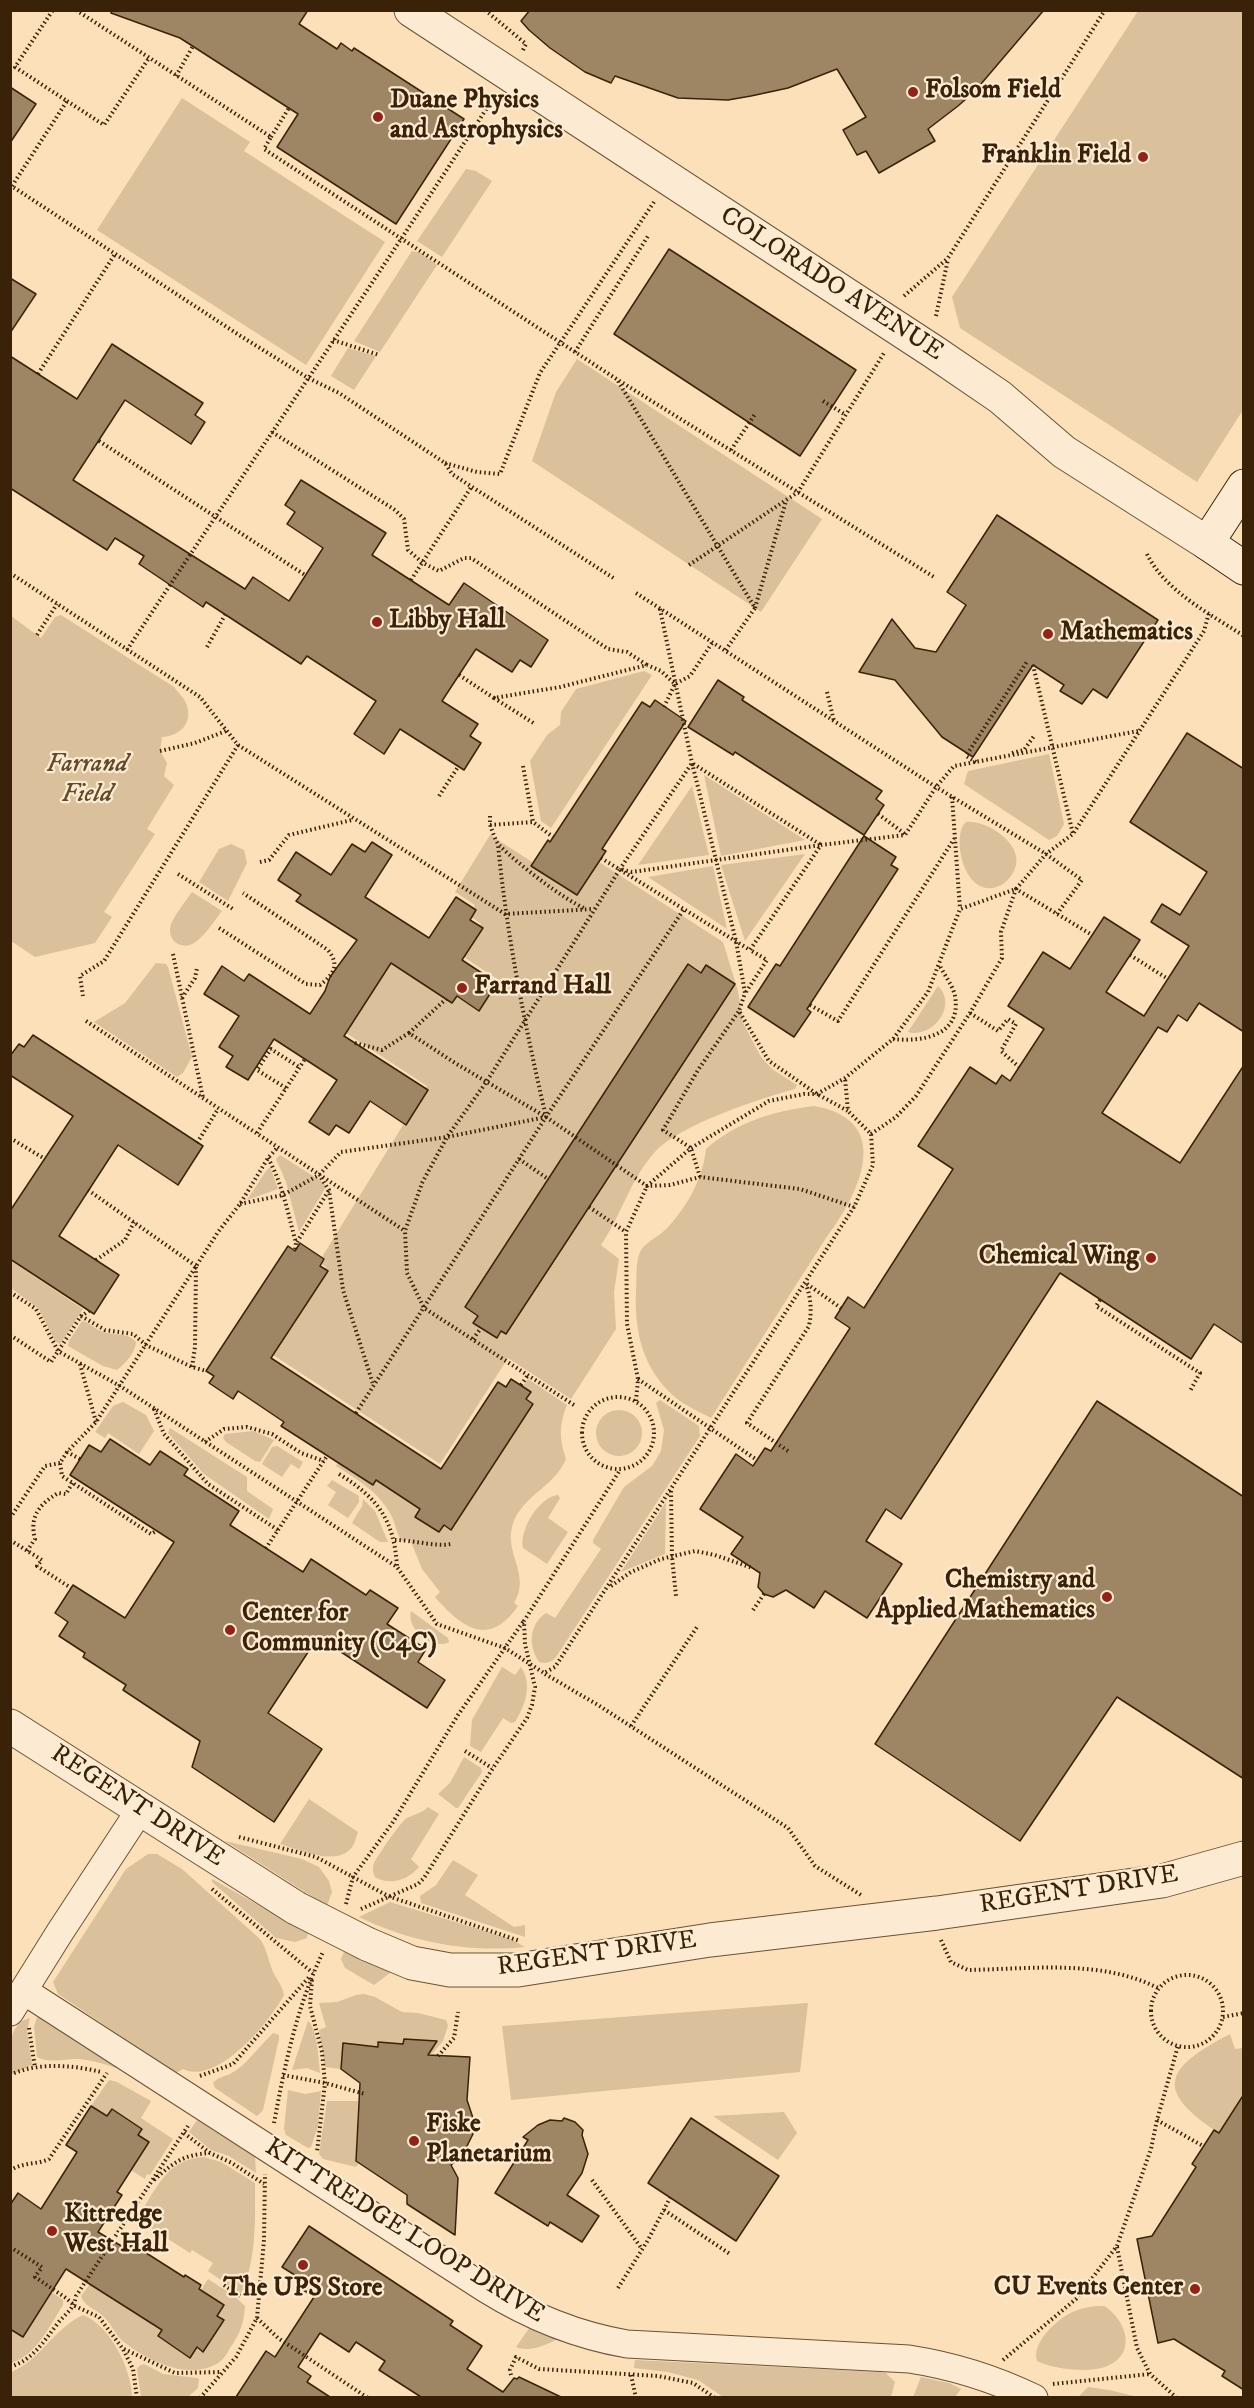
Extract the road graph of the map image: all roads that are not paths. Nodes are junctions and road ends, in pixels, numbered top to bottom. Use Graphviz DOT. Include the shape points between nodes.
graph roads {
  1 [pos="411,10"];
  2 [pos="1244,486"];
  3 [pos="1207,543"];
  4 [pos="1244,568"];
  5 [pos="10,1726"];
  6 [pos="140,1810"];
  7 [pos="1244,1858"];
  8 [pos="25,2001"];
  9 [pos="1043,2391"];
  1 -- 3 [label="street, COLORADO AVENUE" via="934,352 1000,397 1064,452"];
  2 -- 3 [label="street"];
  3 -- 4 [label="street, COLORADO AVENUE"];
  5 -- 6 [label="street, REGENT DRIVE"];
  6 -- 7 [label="street, REGENT DRIVE, bridge" via="296,1908 412,1963 450,1970 518,1970 710,1940 1162,1881"];
  6 -- 8 [label="street" via="60,1932"];
  8 -- 9 [label="street, KITTREDGE LOOP DRIVE" via="515,2307 553,2325 627,2344 909,2359"];
}
